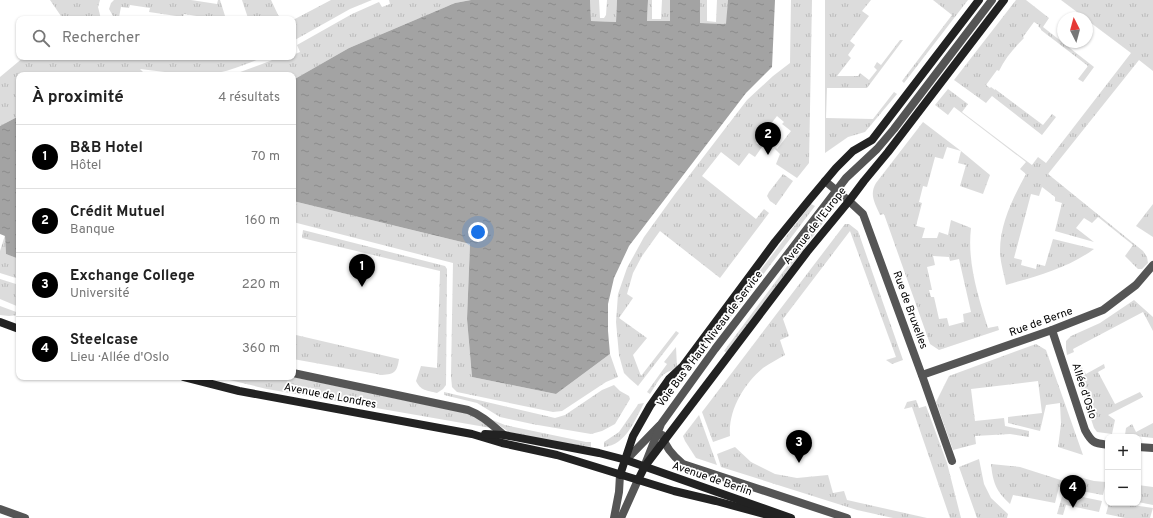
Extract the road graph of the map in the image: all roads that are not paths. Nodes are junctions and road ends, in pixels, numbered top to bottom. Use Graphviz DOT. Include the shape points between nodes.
graph roads {
  1 [pos="979,0"];
  2 [pos="992,0"];
  3 [pos="1004,0"];
  4 [pos="825,181"];
  5 [pos="836,190"];
  6 [pos="849,201"];
  7 [pos="822,208"];
  8 [pos="1153,265"];
  9 [pos="0,322"];
  10 [pos="16,327"];
  11 [pos="1052,330"];
  12 [pos="296,374"];
  13 [pos="922,375"];
  14 [pos="196,380"];
  15 [pos="661,424"];
  16 [pos="472,434"];
  17 [pos="504,435"];
  18 [pos="664,441"];
  19 [pos="1105,445"];
  20 [pos="1141,447"];
  21 [pos="1153,448"];
  22 [pos="626,460"];
  23 [pos="952,461"];
  24 [pos="644,466"];
  25 [pos="620,475"];
  26 [pos="638,480"];
  27 [pos="0,509"];
  28 [pos="25,518"];
  29 [pos="614,518"];
  30 [pos="621,518"];
  31 [pos="780,518"];
  32 [pos="791,518"];
  33 [pos="847,518"];
  1 -- 4 [label="street, Avenue de l'Europe" via="872,140 853,151"];
  2 -- 5 [label="street, Avenue de l'Europe" via="894,129"];
  3 -- 6 [label="street, Avenue de l'Europe"];
  4 -- 5 [label="street, Rue de Bruxelles"];
  4 -- 22 [label="street, Avenue de l'Europe" via="775,242 683,366 669,379 633,436"];
  5 -- 6 [label="street, Rue de Bruxelles"];
  5 -- 7 [label="street, Avenue de l'Europe"];
  6 -- 13 [label="street, Rue de Bruxelles" via="863,214"];
  6 -- 18 [label="street, Avenue de l'Europe" via="807,252"];
  7 -- 15 [label="street, Voie Bus à Haut Niveau de Service"];
  8 -- 11 [label="street, Rue de Berne" via="1136,285 1103,310"];
  9 -- 10 [label="street"];
  11 -- 13 [label="street, Rue de Berne"];
  11 -- 19 [label="street, Allée d'Oslo" via="1085,430 1090,440"];
  12 -- 17 [label="street, Avenue de Londres" via="468,410 483,417"];
  13 -- 23 [label="street, Rue de Bruxelles"];
  14 -- 16 [label="street, Avenue de Londres" via="239,391"];
  15 -- 18 [label="street, Voie Bus à Haut Niveau de Service"];
  15 -- 22 [label="street, Avenue de l'Europe"];
  15 -- 24 [label="street, Avenue de l'Europe"];
  16 -- 17 [label="street, Avenue de Londres"];
  16 -- 25 [label="street, Avenue de Londres" via="557,455"];
  17 -- 22 [label="street, Avenue de Londres"];
  18 -- 24 [label="street, Avenue de l'Europe"];
  18 -- 33 [label="street, Voie Bus à Haut Niveau de Service" via="683,464"];
  20 -- 21 [label="street"];
  22 -- 24 [label="street, Avenue de Berlin"];
  22 -- 25 [label="street, Avenue de l'Europe"];
  24 -- 26 [label="street, Avenue de l'Europe"];
  24 -- 32 [label="street, Avenue de Berlin"];
  25 -- 26 [label="street, Avenue de Londres"];
  25 -- 29 [label="street"];
  26 -- 30 [label="street"];
  26 -- 31 [label="street, Avenue de Berlin"];
  27 -- 28 [label="street"];
}
